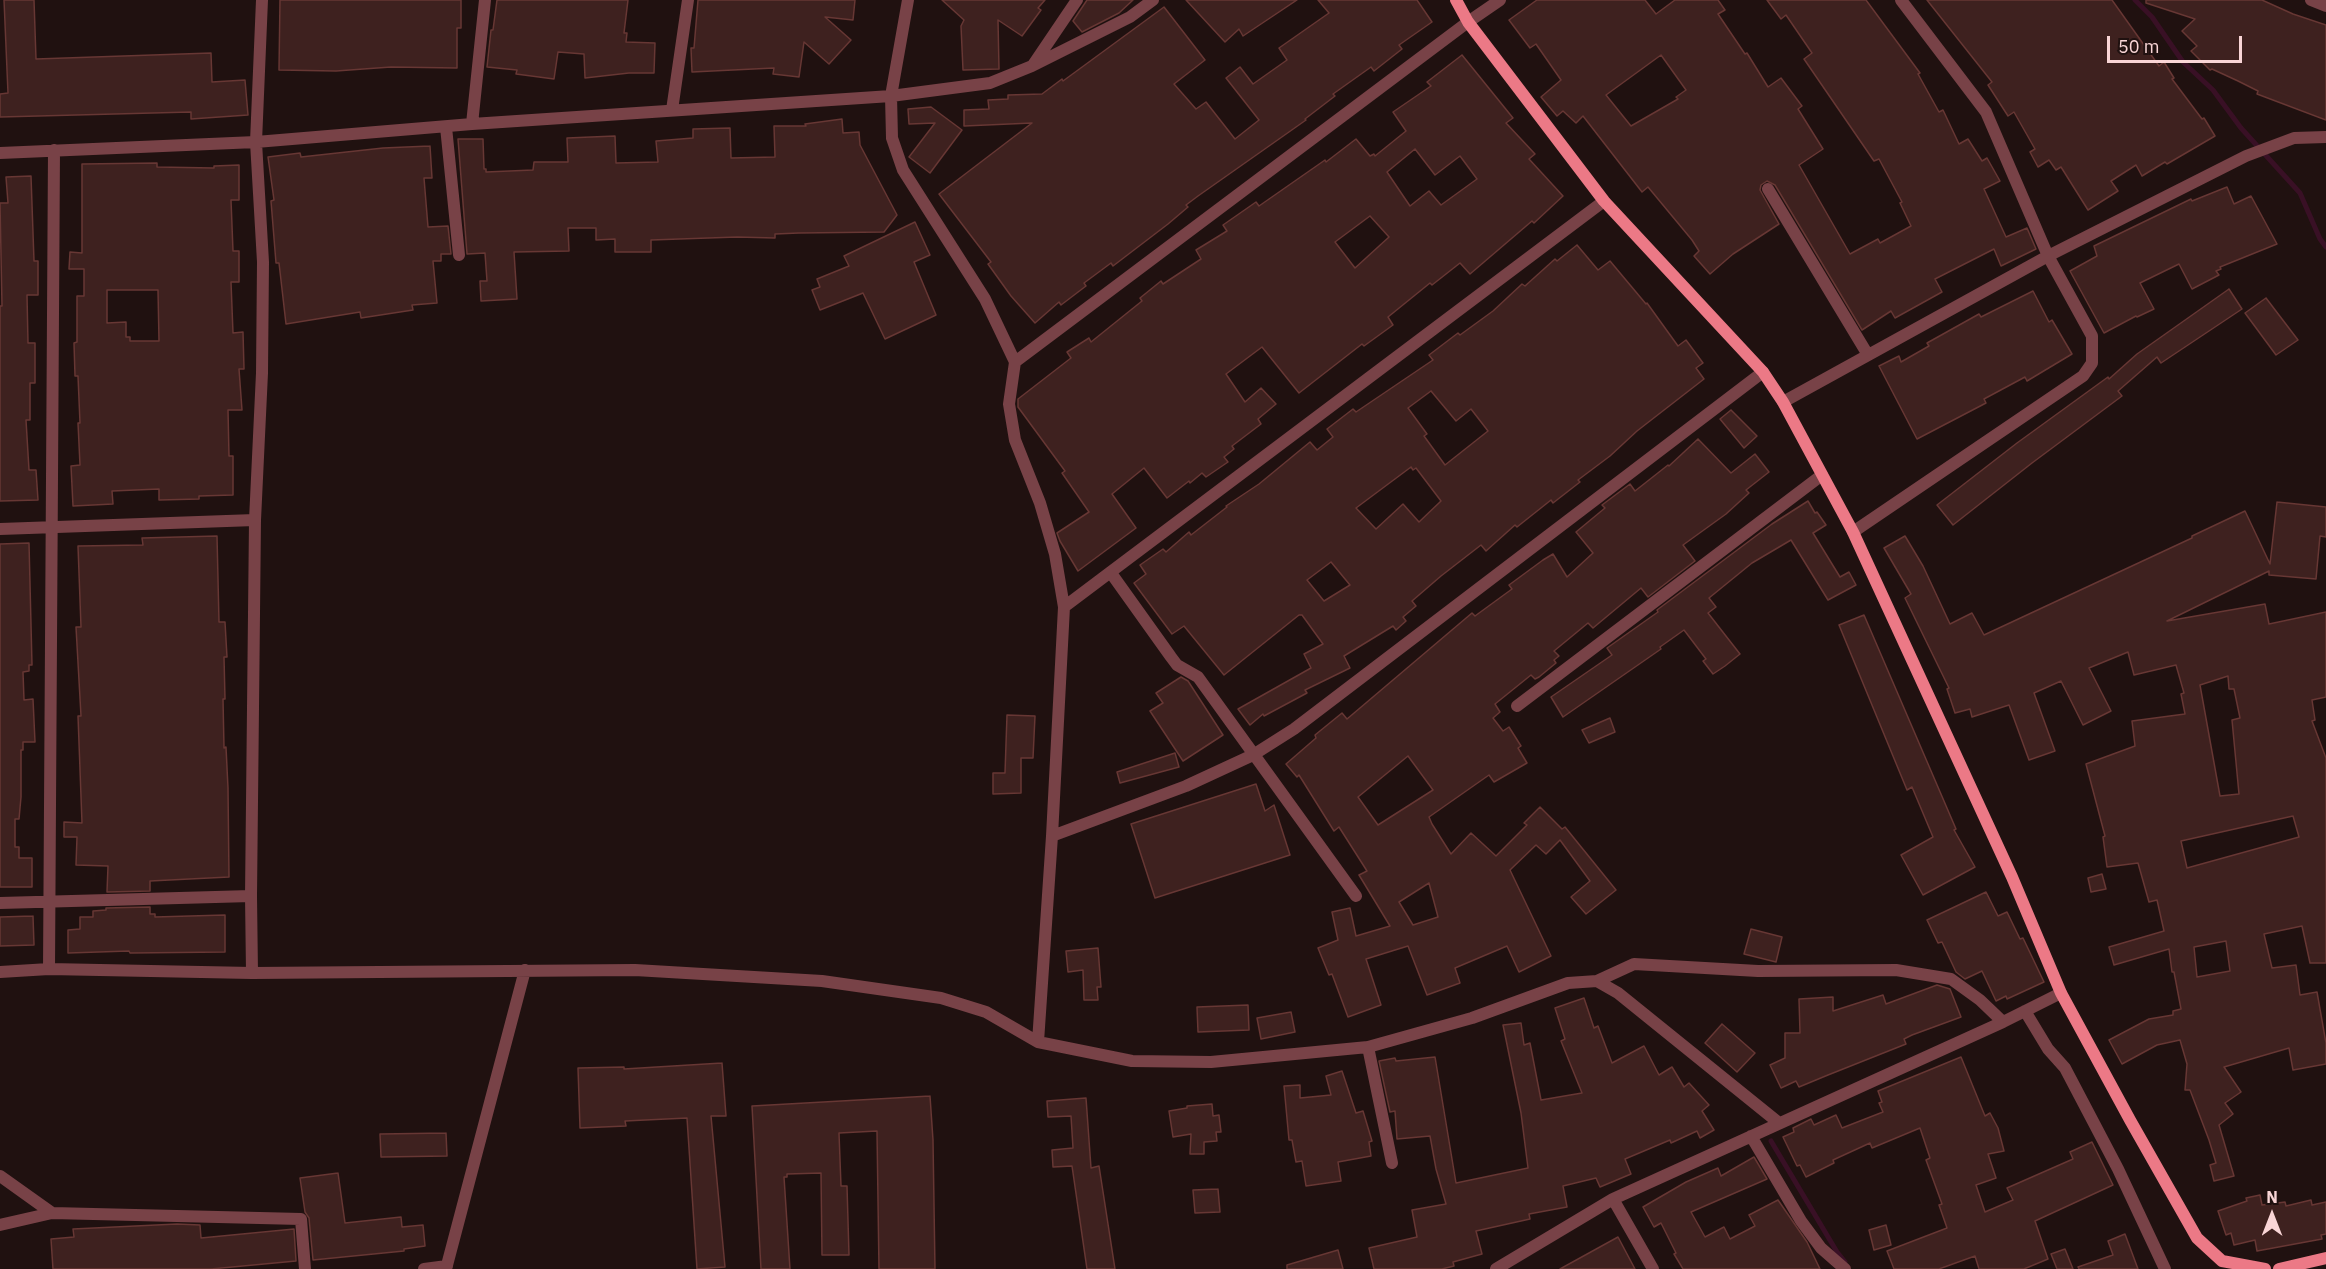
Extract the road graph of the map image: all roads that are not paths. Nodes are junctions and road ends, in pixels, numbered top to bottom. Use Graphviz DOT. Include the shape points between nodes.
graph roads {
  1 [pos="262,0"];
  2 [pos="485,0"];
  3 [pos="688,0"];
  4 [pos="908,0"];
  5 [pos="1077,0"];
  6 [pos="1153,0"];
  7 [pos="1456,0"];
  8 [pos="1500,0"];
  9 [pos="1900,0"];
  10 [pos="2311,0"];
  11 [pos="2326,6"];
  12 [pos="1468,22"];
  13 [pos="1032,66"];
  14 [pos="891,96"];
  15 [pos="672,110"];
  16 [pos="472,124"];
  17 [pos="446,127"];
  18 [pos="2326,137"];
  19 [pos="256,142"];
  20 [pos="54,150"];
  21 [pos="0,153"];
  22 [pos="1768,189"];
  23 [pos="1604,201"];
  24 [pos="459,255"];
  25 [pos="2048,256"];
  26 [pos="1868,355"];
  27 [pos="1014,362"];
  28 [pos="1763,372"];
  29 [pos="1782,402"];
  30 [pos="1822,474"];
  31 [pos="255,520"];
  32 [pos="51,527"];
  33 [pos="0,529"];
  34 [pos="1853,532"];
  35 [pos="1111,573"];
  36 [pos="1064,607"];
  37 [pos="1517,706"];
  38 [pos="1253,755"];
  39 [pos="1052,836"];
  40 [pos="251,896"];
  41 [pos="1356,896"];
  42 [pos="51,900"];
  43 [pos="0,903"];
  44 [pos="49,969"];
  45 [pos="525,970"];
  46 [pos="0,972"];
  47 [pos="252,973"];
  48 [pos="1596,981"];
  49 [pos="2061,993"];
  50 [pos="2025,1011"];
  51 [pos="2003,1022"];
  52 [pos="1038,1042"];
  53 [pos="1368,1047"];
  54 [pos="1779,1123"];
  55 [pos="1751,1136"];
  56 [pos="1392,1163"];
  57 [pos="0,1176"];
  58 [pos="1613,1199"];
  59 [pos="52,1213"];
  60 [pos="0,1226"];
  61 [pos="2326,1258"];
  62 [pos="2218,1265"];
  63 [pos="446,1268"];
  64 [pos="305,1269"];
  65 [pos="424,1269"];
  66 [pos="1496,1269"];
  67 [pos="1653,1269"];
  68 [pos="1845,1269"];
  69 [pos="2165,1269"];
  70 [pos="2265,1269"];
  71 [pos="2278,1269"];
  1 -- 19 [label="street"];
  2 -- 16 [label="street"];
  3 -- 15 [label="street"];
  4 -- 14 [label="street"];
  5 -- 13 [label="street"];
  6 -- 13 [label="street" via="1130,17"];
  7 -- 12 [label="street"];
  8 -- 12 [label="street"];
  9 -- 25 [label="street" via="1986,112"];
  10 -- 11 [label="street"];
  12 -- 23 [label="street"];
  12 -- 27 [label="street"];
  13 -- 14 [label="street" via="990,83"];
  14 -- 15 [label="street"];
  14 -- 27 [label="street" via="892,138 903,170 986,298"];
  15 -- 16 [label="street"];
  16 -- 17 [label="street"];
  17 -- 19 [label="street"];
  17 -- 24 [label="street"];
  18 -- 25 [label="street" via="2294,138 2246,156"];
  19 -- 20 [label="street"];
  19 -- 31 [label="street" via="263,262"];
  20 -- 21 [label="street"];
  20 -- 32 [label="street"];
  22 -- 26 [label="street"];
  23 -- 28 [label="street"];
  23 -- 35 [label="street"];
  25 -- 26 [label="street"];
  25 -- 34 [label="street" via="2092,336 2092,363 2083,376"];
  26 -- 29 [label="street"];
  27 -- 36 [label="street" via="1010,404 1014,440 1040,503 1055,554"];
  28 -- 29 [label="street"];
  28 -- 38 [label="street" via="1304,722"];
  29 -- 30 [label="street"];
  30 -- 34 [label="street"];
  30 -- 37 [label="street"];
  31 -- 32 [label="street"];
  31 -- 40 [label="street"];
  32 -- 33 [label="street"];
  32 -- 42 [label="street"];
  34 -- 49 [label="street" via="2012,877"];
  35 -- 36 [label="street"];
  35 -- 38 [label="street" via="1171,657 1198,677"];
  36 -- 39 [label="street"];
  38 -- 39 [label="street" via="1186,786"];
  38 -- 41 [label="street"];
  39 -- 52 [label="street"];
  40 -- 42 [label="street"];
  40 -- 47 [label="street"];
  42 -- 43 [label="street"];
  42 -- 44 [label="street"];
  44 -- 46 [label="street"];
  44 -- 47 [label="street"];
  45 -- 47 [label="street"];
  45 -- 52 [label="street" via="635,970 822,981 941,998 986,1012"];
  45 -- 63 [label="street"];
  48 -- 51 [label="street" via="1634,964 1758,971 1896,970 1951,979"];
  48 -- 53 [label="street" via="1568,983 1472,1018"];
  48 -- 54 [label="street" via="1618,993"];
  49 -- 50 [label="street"];
  49 -- 62 [label="street" via="2197,1238"];
  50 -- 51 [label="street"];
  50 -- 69 [label="street" via="2065,1068"];
  51 -- 54 [label="street"];
  52 -- 53 [label="street" via="1131,1061 1211,1062"];
  53 -- 56 [label="street"];
  54 -- 55 [label="street"];
  55 -- 58 [label="street"];
  55 -- 68 [label="street" via="1801,1221 1821,1248"];
  57 -- 59 [label="street"];
  58 -- 66 [label="street"];
  58 -- 67 [label="street"];
  59 -- 60 [label="street"];
  59 -- 64 [label="street" via="301,1219"];
  61 -- 71 [label="street"];
  62 -- 70 [label="street"];
  63 -- 65 [label="street"];
}
